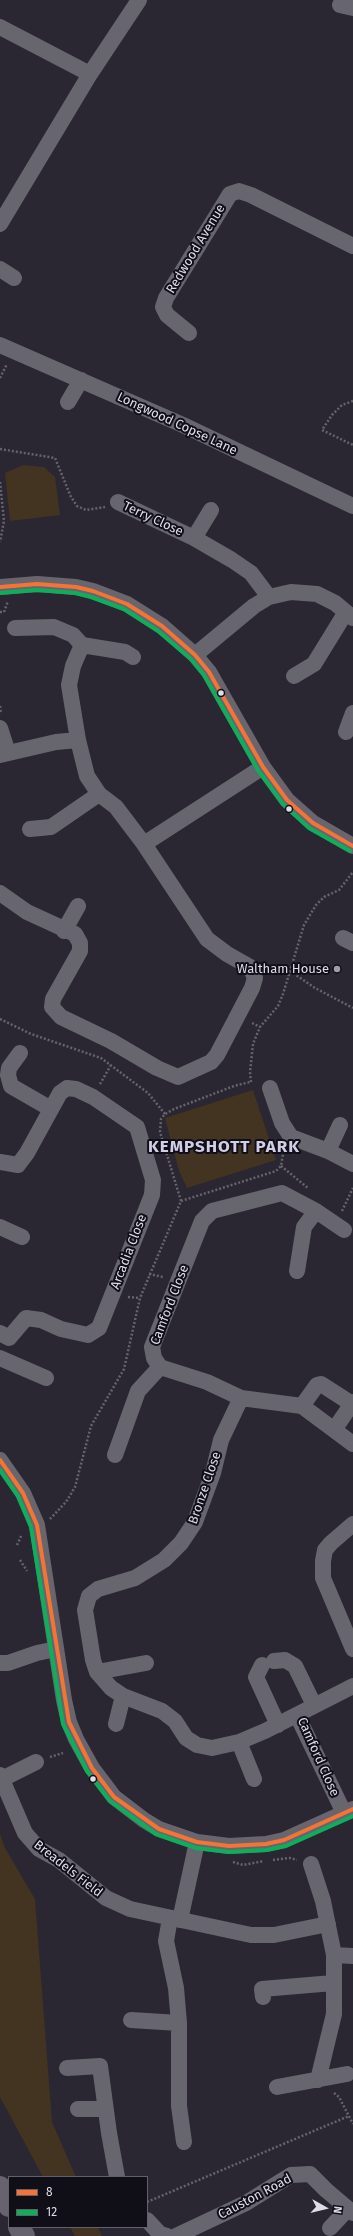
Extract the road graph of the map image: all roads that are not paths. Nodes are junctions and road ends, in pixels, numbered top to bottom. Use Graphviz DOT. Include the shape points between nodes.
graph roads {
  1 [pos="139,0"];
  2 [pos="0,27"];
  3 [pos="90,74"];
  4 [pos="0,224"];
  5 [pos="353,246"];
  6 [pos="0,269"];
  7 [pos="14,278"];
  8 [pos="189,333"];
  9 [pos="0,345"];
  10 [pos="81,380"];
  11 [pos="68,402"];
  12 [pos="118,502"];
  13 [pos="353,506"];
  14 [pos="211,510"];
  15 [pos="194,538"];
  16 [pos="5,593"];
  17 [pos="269,597"];
  18 [pos="349,615"];
  19 [pos="15,628"];
  20 [pos="82,645"];
  21 [pos="195,655"];
  22 [pos="133,657"];
  23 [pos="294,676"];
  24 [pos="353,713"];
  25 [pos="0,728"];
  26 [pos="346,732"];
  27 [pos="78,740"];
  28 [pos="4,754"];
  29 [pos="263,767"];
  30 [pos="99,794"];
  31 [pos="30,829"];
  32 [pos="144,844"];
  33 [pos="353,846"];
  34 [pos="0,893"];
  35 [pos="78,906"];
  36 [pos="64,931"];
  37 [pos="20,1053"];
  38 [pos="270,1088"];
  39 [pos="50,1109"];
  40 [pos="340,1125"];
  41 [pos="328,1151"];
  42 [pos="0,1162"];
  43 [pos="353,1164"];
  44 [pos="316,1210"];
  45 [pos="0,1227"];
  46 [pos="344,1230"];
  47 [pos="22,1238"];
  48 [pos="297,1271"];
  49 [pos="5,1336"];
  50 [pos="0,1352"];
  51 [pos="0,1358"];
  52 [pos="160,1367"];
  53 [pos="46,1378"];
  54 [pos="241,1398"];
  55 [pos="352,1403"];
  56 [pos="302,1406"];
  57 [pos="334,1430"];
  58 [pos="353,1444"];
  59 [pos="114,1454"];
  60 [pos="0,1460"];
  61 [pos="353,1524"];
  62 [pos="56,1649"];
  63 [pos="353,1649"];
  64 [pos="0,1663"];
  65 [pos="146,1663"];
  66 [pos="97,1672"];
  67 [pos="353,1686"];
  68 [pos="123,1696"];
  69 [pos="314,1705"];
  70 [pos="297,1715"];
  71 [pos="116,1724"];
  72 [pos="278,1725"];
  73 [pos="239,1742"];
  74 [pos="36,1762"];
  75 [pos="1,1777"];
  76 [pos="254,1779"];
  77 [pos="348,1811"];
  78 [pos="198,1842"];
  79 [pos="312,1864"];
  80 [pos="175,1919"];
  81 [pos="328,1924"];
  82 [pos="334,1955"];
  83 [pos="353,1956"];
  84 [pos="333,1983"];
  85 [pos="263,1997"];
  86 [pos="131,2020"];
  87 [pos="179,2023"];
  88 [pos="67,2068"];
  89 [pos="347,2074"];
  90 [pos="318,2080"];
  91 [pos="277,2087"];
  92 [pos="78,2109"];
  93 [pos="106,2109"];
  94 [pos="184,2142"];
  95 [pos="117,2176"];
  96 [pos="0,2187"];
  97 [pos="8,2204"];
  98 [pos="350,2211"];
  99 [pos="148,2221"];
  100 [pos="330,2228"];
  101 [pos="167,2236"];
  102 [pos="176,2236"];
  1 -- 3 [label="street"];
  2 -- 3 [label="street"];
  3 -- 4 [label="street"];
  5 -- 8 [label="street, Redwood Avenue" via="251,195 239,191 230,194 166,298 163,307 167,315"];
  6 -- 7 [label="street"];
  9 -- 10 [label="street, Longwood Copse Lane"];
  10 -- 11 [label="street"];
  10 -- 13 [label="street, Longwood Copse Lane" via="183,425"];
  12 -- 15 [label="street, Terry Close"];
  14 -- 15 [label="street"];
  15 -- 17 [label="street, Terry Close" via="251,573"];
  16 -- 21 [label="street" via="18,584 60,585 93,591 146,614 177,637"];
  17 -- 18 [label="street" via="291,592 317,594 335,603"];
  17 -- 21 [label="street" via="254,606"];
  18 -- 23 [label="street" via="314,664"];
  19 -- 20 [label="street" via="54,627 73,634"];
  20 -- 22 [label="street" via="125,652"];
  20 -- 27 [label="street" via="73,666 69,685"];
  21 -- 29 [label="street" via="219,688"];
  24 -- 26 [label="street"];
  25 -- 28 [label="street"];
  27 -- 28 [label="street"];
  27 -- 30 [label="street" via="87,776"];
  29 -- 32 [label="street"];
  29 -- 33 [label="street" via="299,812"];
  30 -- 31 [label="street" via="51,827"];
  30 -- 32 [label="street" via="116,807"];
  32 -- 36 [label="street" via="207,939 250,967 255,978 211,1062 178,1077 170,1075 111,1041 61,1017 52,1007 53,998 80,951 80,943 75,934"];
  34 -- 36 [label="street" via="27,912"];
  35 -- 36 [label="street"];
  37 -- 39 [label="street" via="9,1068 11,1086"];
  38 -- 41 [label="street" via="287,1132 298,1140"];
  39 -- 42 [label="street, Arcadia Close" via="18,1165"];
  39 -- 49 [label="street, Arcadia Close" via="60,1093 67,1088 76,1089 93,1097 137,1127 153,1180 152,1195 99,1328 88,1335 62,1329 41,1320 26,1318"];
  40 -- 41 [label="street"];
  41 -- 43 [label="street"];
  44 -- 46 [label="street, Camford Close"];
  44 -- 48 [label="street" via="304,1227"];
  44 -- 52 [label="street, Camford Close" via="282,1193 212,1211 202,1221 152,1346 154,1358"];
  45 -- 47 [label="street"];
  49 -- 50 [label="street, Arcadia Close"];
  51 -- 53 [label="street"];
  52 -- 54 [label="street" via="207,1382"];
  52 -- 59 [label="street" via="138,1391"];
  54 -- 56 [label="street"];
  54 -- 66 [label="street, Bronze Close" via="221,1440 213,1473 195,1522 181,1543 164,1560 135,1578 98,1589 89,1596 85,1610"];
  55 -- 56 [label="street" via="321,1384 317,1385"];
  55 -- 57 [label="street"];
  56 -- 57 [label="street"];
  57 -- 58 [label="street"];
  60 -- 62 [label="street" via="22,1493 36,1525"];
  61 -- 63 [label="street" via="325,1550 322,1561 323,1578"];
  62 -- 64 [label="street" via="8,1664"];
  62 -- 78 [label="street" via="70,1722 84,1756 102,1782 114,1797 144,1820 173,1835"];
  65 -- 66 [label="street"];
  66 -- 68 [label="street, Bronze Close" via="111,1688"];
  67 -- 69 [label="street, Camford Close"];
  68 -- 71 [label="street"];
  68 -- 73 [label="street, Bronze Close" via="162,1710 175,1721 186,1738 197,1745 212,1748"];
  69 -- 70 [label="street, Camford Close"];
  69 -- 72 [label="street" via="295,1666 284,1660 268,1663 256,1677"];
  70 -- 72 [label="street, Bronze Close"];
  70 -- 77 [label="street, Camford Close"];
  72 -- 73 [label="street, Bronze Close"];
  73 -- 76 [label="street"];
  74 -- 75 [label="street, Breadels Field"];
  75 -- 80 [label="street, Breadels Field" via="25,1833 39,1849 59,1860 106,1898 130,1909"];
  77 -- 78 [label="street" via="302,1833 266,1844 229,1846"];
  78 -- 80 [label="street"];
  79 -- 81 [label="street"];
  80 -- 81 [label="street, Breadels Field" via="251,1935 274,1935"];
  80 -- 87 [label="street" via="166,1941 176,1988"];
  81 -- 82 [label="street"];
  82 -- 83 [label="street"];
  82 -- 84 [label="street"];
  84 -- 85 [label="street" via="262,1989"];
  84 -- 90 [label="street" via="334,2014"];
  86 -- 87 [label="street"];
  87 -- 94 [label="street" via="179,2106"];
  88 -- 93 [label="street" via="100,2066"];
  89 -- 90 [label="street"];
  90 -- 91 [label="street"];
  92 -- 93 [label="street"];
  93 -- 95 [label="street"];
  96 -- 97 [label="highway"];
  98 -- 100 [label="street, Causton Road"];
  98 -- 102 [label="street, Causton Road" via="310,2174 292,2175 246,2203"];
  99 -- 101 [label="street" via="160,2234"];
}
